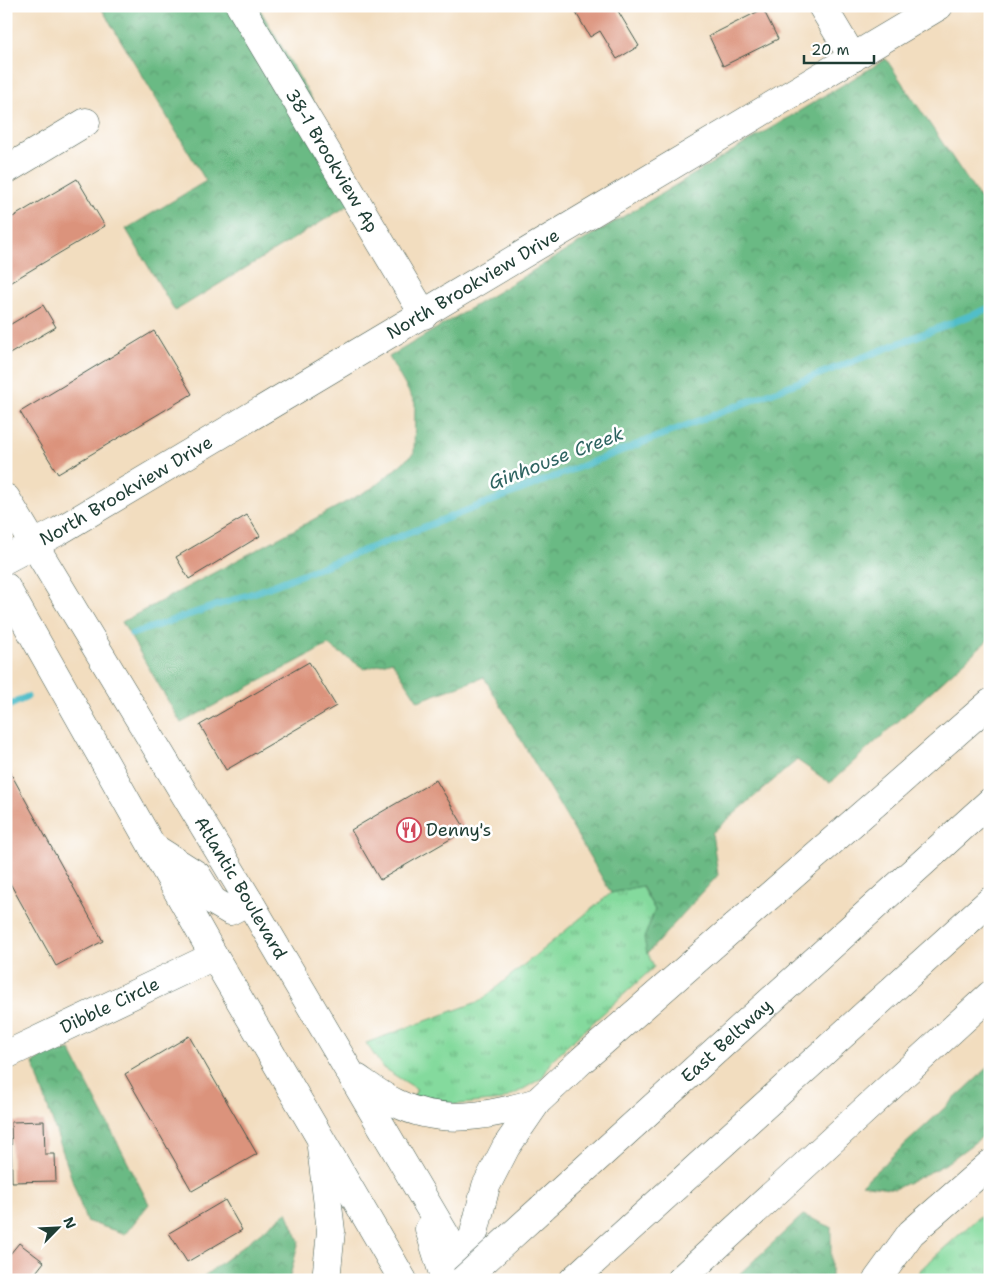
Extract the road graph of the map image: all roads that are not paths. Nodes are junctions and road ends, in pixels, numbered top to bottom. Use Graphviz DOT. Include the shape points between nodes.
graph roads {
  1 [pos="240,6"];
  2 [pos="822,6"];
  3 [pos="939,6"];
  4 [pos="853,58"];
  5 [pos="86,122"];
  6 [pos="6,170"];
  7 [pos="424,315"];
  8 [pos="6,498"];
  9 [pos="34,544"];
  10 [pos="6,559"];
  11 [pos="6,587"];
  12 [pos="990,703"];
  13 [pos="990,802"];
  14 [pos="153,847"];
  15 [pos="249,901"];
  16 [pos="990,901"];
  17 [pos="214,956"];
  18 [pos="990,995"];
  19 [pos="6,1055"];
  20 [pos="352,1076"];
  21 [pos="537,1102"];
  22 [pos="319,1136"];
  23 [pos="990,1164"];
  24 [pos="386,1249"];
  25 [pos="578,1275"];
  26 [pos="464,1279"];
  27 [pos="326,1280"];
  28 [pos="403,1280"];
  29 [pos="412,1280"];
  30 [pos="680,1280"];
  31 [pos="877,1280"];
  1 -- 7 [label="main road, 38-1 Brookview Ap"];
  2 -- 4 [label="main road"];
  3 -- 4 [label="main road, North Brookview Drive"];
  4 -- 7 [label="main road, North Brookview Drive"];
  5 -- 6 [label="main road"];
  7 -- 9 [label="main road, North Brookview Drive"];
  8 -- 9 [label="main road, Atlantic Boulevard"];
  9 -- 10 [label="main road, North Brookview Drive"];
  9 -- 15 [label="main road, Atlantic Boulevard"];
  11 -- 14 [label="main road"];
  12 -- 21 [label="main road"];
  13 -- 26 [label="main road, East Beltway, bridge"];
  14 -- 15 [label="main road" via="197,875 213,901 230,911"];
  14 -- 17 [label="main road"];
  15 -- 20 [label="main road, Atlantic Boulevard"];
  16 -- 25 [label="main road"];
  17 -- 19 [label="main road, Dibble Circle"];
  17 -- 22 [label="main road"];
  18 -- 30 [label="main road"];
  20 -- 21 [label="main road" via="397,1104 429,1115 468,1117 506,1112"];
  20 -- 26 [label="main road, Atlantic Boulevard" via="414,1180"];
  21 -- 26 [label="main road" via="506,1147 486,1186"];
  22 -- 24 [label="main road"];
  22 -- 27 [label="main road" via="330,1231"];
  23 -- 31 [label="main road" via="911,1233"];
  24 -- 28 [label="main road"];
  24 -- 29 [label="main road"];
}
